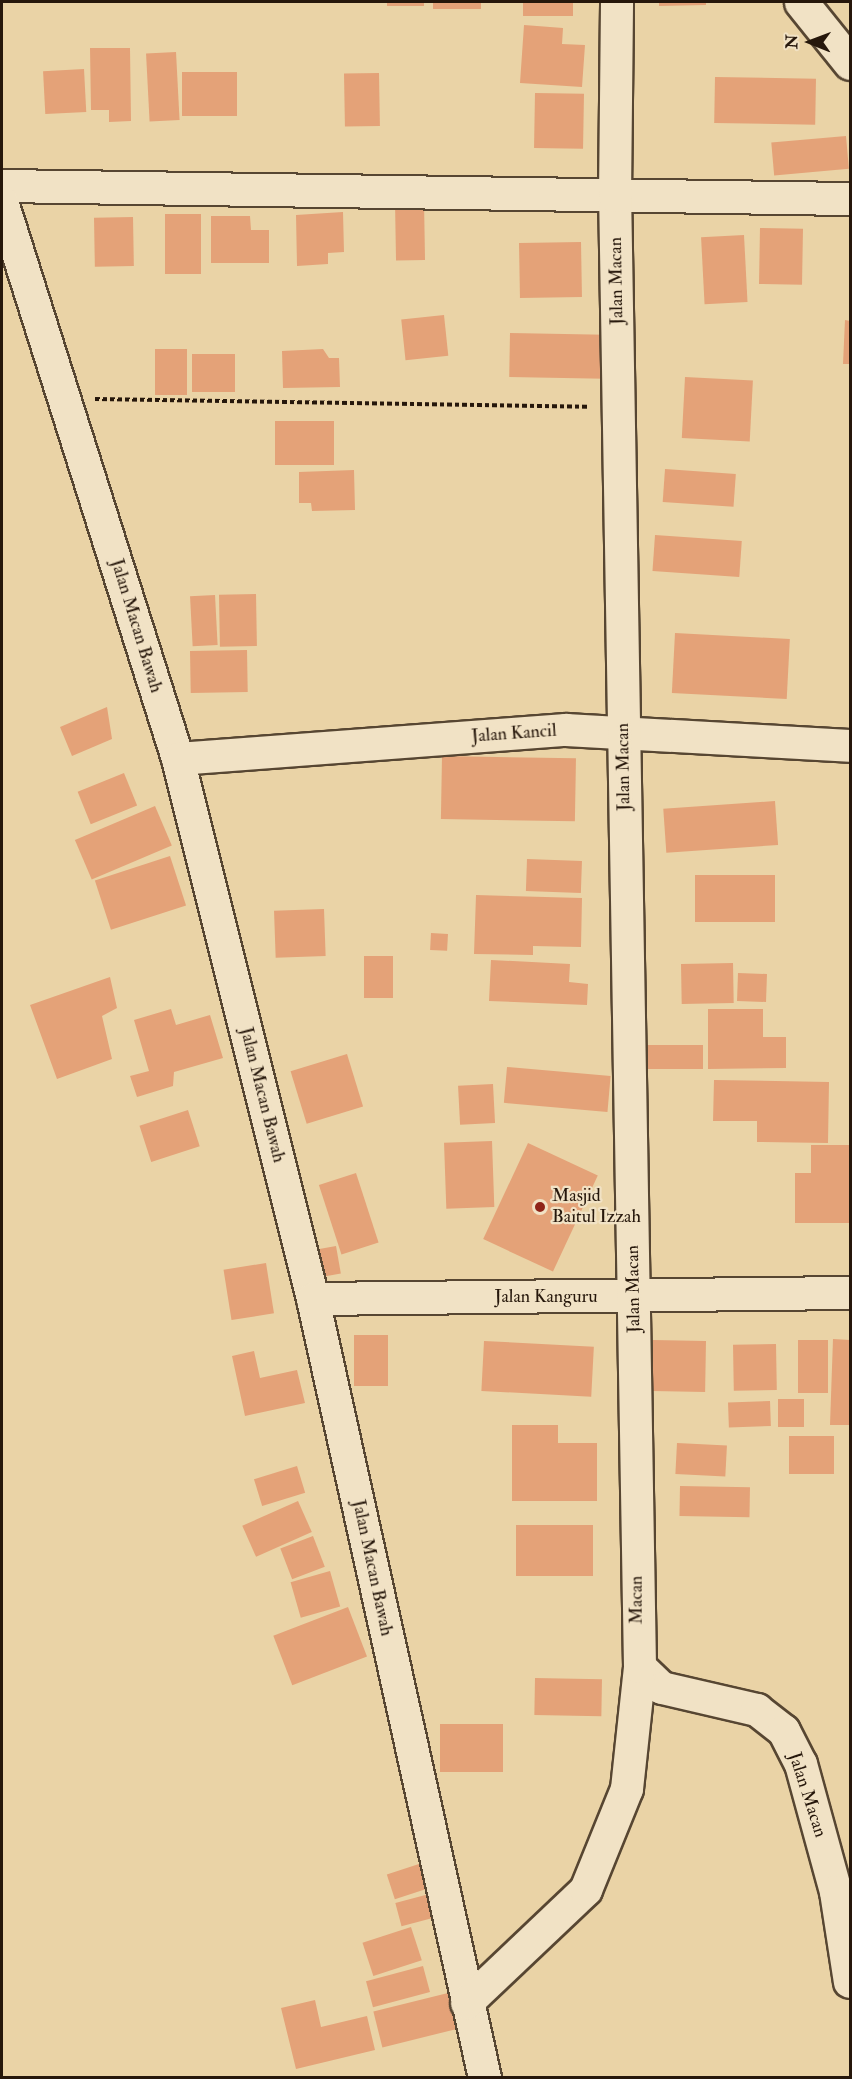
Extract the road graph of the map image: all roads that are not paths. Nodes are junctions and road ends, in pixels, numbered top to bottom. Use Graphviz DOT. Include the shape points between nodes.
graph roads {
  1 [pos="617,2"];
  2 [pos="801,2"];
  3 [pos="850,63"];
  4 [pos="2,186"];
  5 [pos="615,196"];
  6 [pos="850,200"];
  7 [pos="2,202"];
  8 [pos="623,733"];
  9 [pos="850,746"];
  10 [pos="178,759"];
  11 [pos="850,1293"];
  12 [pos="635,1296"];
  13 [pos="313,1299"];
  14 [pos="636,1532"];
  15 [pos="640,1667"];
  16 [pos="840,1870"];
  17 [pos="850,1982"];
  18 [pos="467,2003"];
  19 [pos="485,2078"];
  1 -- 5 [label="street, Jalan Macan"];
  2 -- 3 [label="street"];
  4 -- 5 [label="street"];
  5 -- 6 [label="street"];
  5 -- 8 [label="street, Jalan Macan"];
  7 -- 10 [label="street, Jalan Macan Bawah"];
  8 -- 9 [label="street, Jalan Kancil"];
  8 -- 10 [label="street, Jalan Kancil" via="566,730"];
  8 -- 12 [label="street, Jalan Macan"];
  10 -- 13 [label="street, Jalan Macan Bawah"];
  11 -- 12 [label="street, Jalan Kanguru"];
  12 -- 13 [label="street, Jalan Kanguru"];
  12 -- 14 [label="street, Jalan Macan"];
  13 -- 18 [label="street, Jalan Macan Bawah"];
  14 -- 15 [label="street, Macan"];
  15 -- 16 [label="street, Jalan Macan" via="662,1688 757,1710 784,1731 801,1764"];
  15 -- 18 [label="street, Macan" via="627,1789 586,1890"];
  16 -- 17 [label="street, Jalan Macan"];
  18 -- 19 [label="street, Jalan Macan Bawah"];
}
